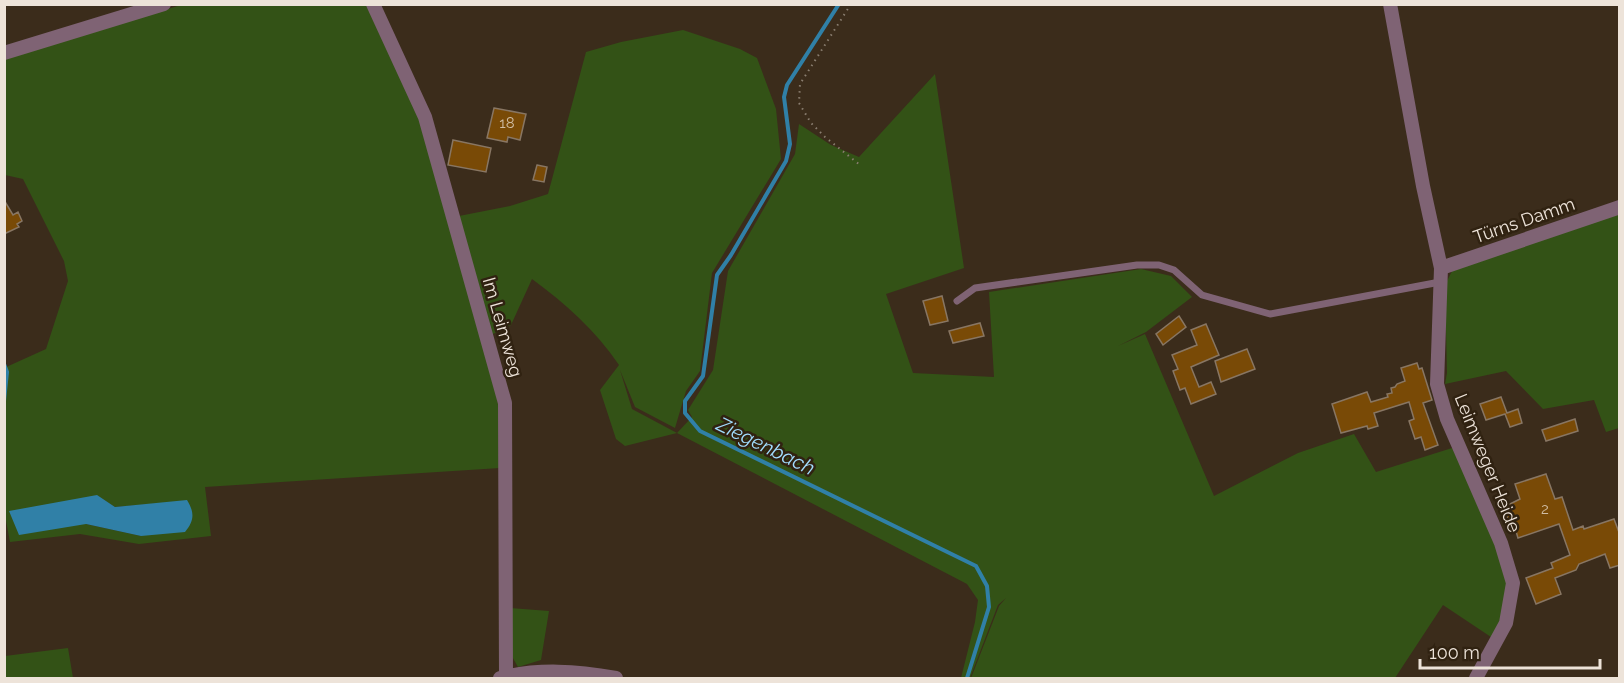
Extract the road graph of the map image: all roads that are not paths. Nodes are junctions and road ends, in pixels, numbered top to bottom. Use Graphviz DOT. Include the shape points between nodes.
graph roads {
  1 [pos="164,4"];
  2 [pos="373,4"];
  3 [pos="1390,4"];
  4 [pos="4,53"];
  5 [pos="1620,207"];
  6 [pos="1440,275"];
  7 [pos="957,301"];
  8 [pos="503,678"];
  9 [pos="616,678"];
  10 [pos="1476,678"];
  1 -- 4 [label="street"];
  2 -- 8 [label="street, Im Leimweg" via="426,117 505,403"];
  3 -- 6 [label="street, Leimweger Heide"];
  5 -- 6 [label="street, Türns Damm"];
  6 -- 7 [label="lane" via="1270,314 1202,295 1174,270 1158,265 975,288"];
  6 -- 10 [label="street, Leimweger Heide" via="1437,384 1447,419 1501,543 1513,583 1506,623"];
  8 -- 9 [label="street, Im Leimweg" via="547,671"];
}
